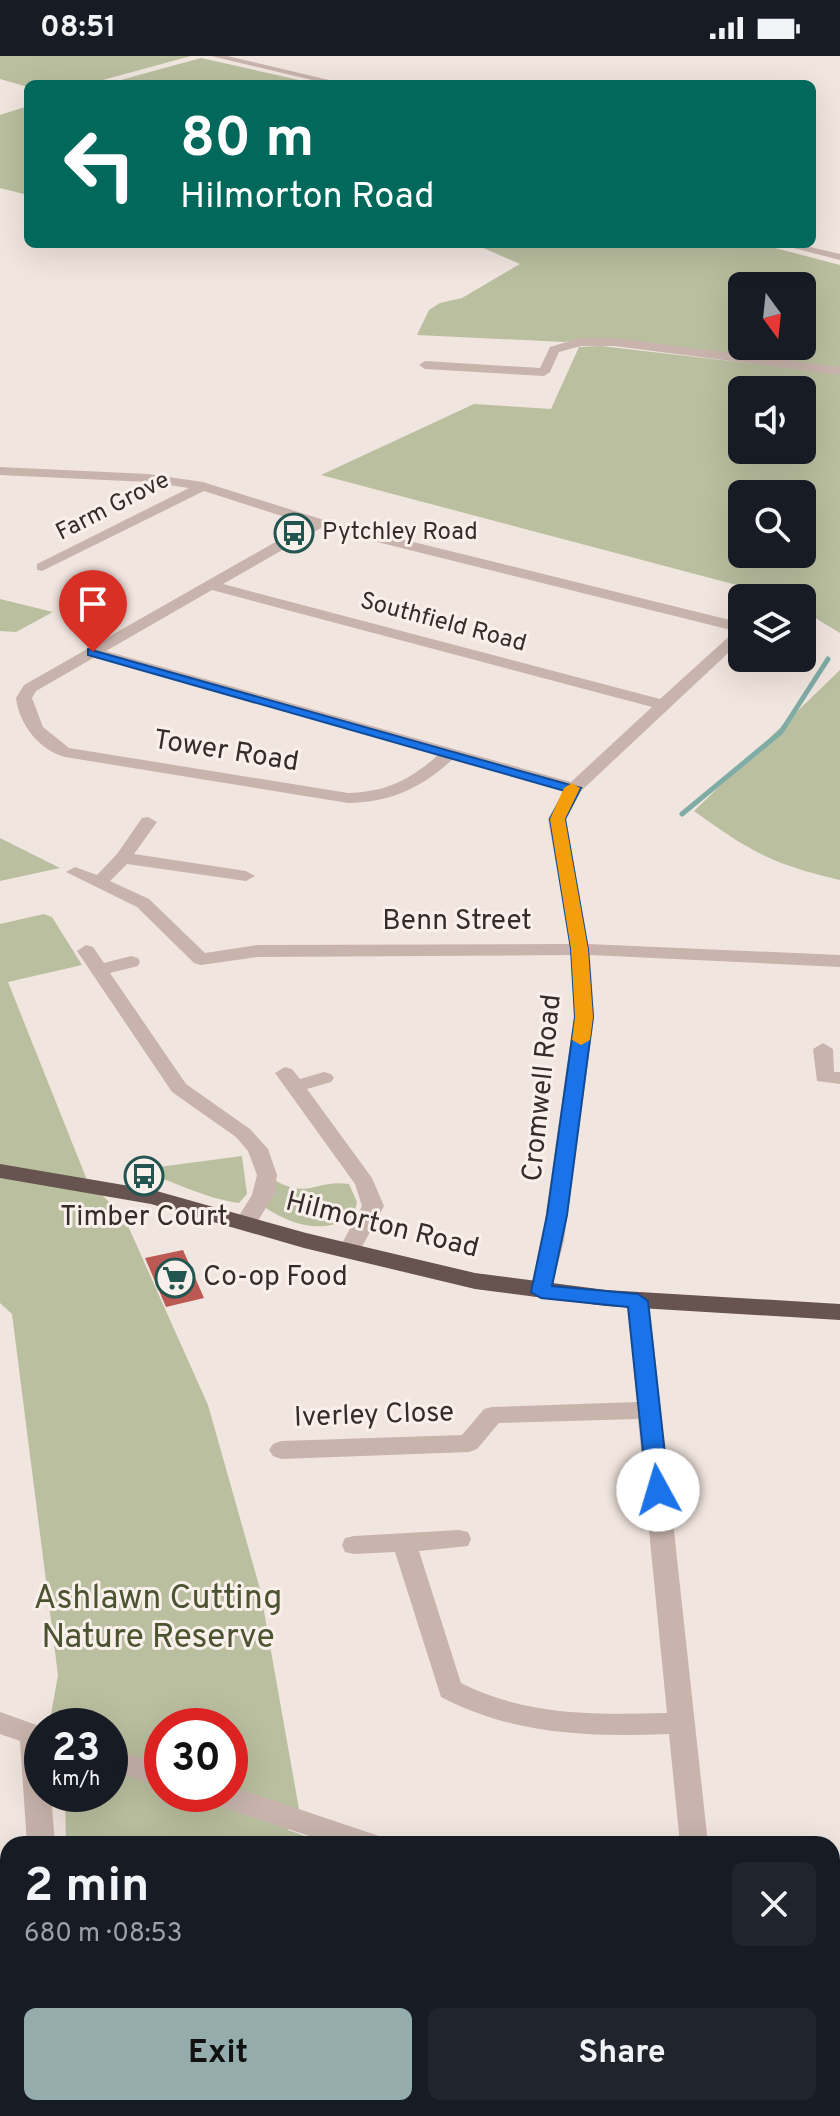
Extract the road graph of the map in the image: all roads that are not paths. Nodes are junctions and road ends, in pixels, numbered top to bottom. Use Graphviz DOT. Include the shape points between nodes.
graph roads {
  1 [pos="215,56"];
  2 [pos="323,80"];
  3 [pos="801,248"];
  4 [pos="840,257"];
  5 [pos="425,365"];
  6 [pos="840,371"];
  7 [pos="0,471"];
  8 [pos="203,486"];
  9 [pos="319,523"];
  10 [pos="42,567"];
  11 [pos="210,585"];
  12 [pos="728,626"];
  13 [pos="728,643"];
  14 [pos="93,652"];
  15 [pos="663,705"];
  16 [pos="449,754"];
  17 [pos="574,788"];
  18 [pos="148,822"];
  19 [pos="123,858"];
  20 [pos="75,872"];
  21 [pos="246,876"];
  22 [pos="99,883"];
  23 [pos="580,949"];
  24 [pos="86,951"];
  25 [pos="840,961"];
  26 [pos="823,1049"];
  27 [pos="324,1078"];
  28 [pos="840,1078"];
  29 [pos="0,1171"];
  30 [pos="246,1222"];
  31 [pos="349,1251"];
  32 [pos="541,1292"];
  33 [pos="638,1301"];
  34 [pos="840,1312"];
  35 [pos="650,1410"];
  36 [pos="281,1450"];
  37 [pos="459,1539"];
  38 [pos="404,1542"];
  39 [pos="354,1545"];
  40 [pos="0,1723"];
  41 [pos="680,1723"];
  42 [pos="24,1731"];
  43 [pos="248,1804"];
  44 [pos="40,1812"];
  45 [pos="41,1836"];
  46 [pos="345,1836"];
  47 [pos="693,1836"];
  1 -- 2 [label="street"];
  3 -- 4 [label="street"];
  5 -- 6 [label="street" via="544,372 554,350 580,342 614,342"];
  7 -- 8 [label="street"];
  8 -- 9 [label="street"];
  8 -- 10 [label="street, Farm Grove"];
  9 -- 11 [label="street"];
  9 -- 12 [label="street"];
  11 -- 14 [label="street"];
  11 -- 15 [label="street, Southfield Road"];
  13 -- 15 [label="street, Cromwell Road"];
  14 -- 16 [label="street"];
  14 -- 16 [label="street, Tower Road" via="30,688 24,698 45,741 65,752 372,799 412,787"];
  15 -- 17 [label="street, Cromwell Road"];
  16 -- 17 [label="street"];
  17 -- 23 [label="street, Cromwell Road" via="557,819"];
  18 -- 19 [label="street"];
  19 -- 21 [label="street"];
  19 -- 22 [label="street"];
  20 -- 22 [label="street"];
  22 -- 23 [label="street, Benn Street" via="143,903 201,959 258,951"];
  23 -- 25 [label="street, Benn Street"];
  23 -- 32 [label="street, Cromwell Road" via="584,1017"];
  24 -- 30 [label="street" via="115,971 179,1088 258,1149 267,1175 263,1195"];
  26 -- 28 [label="street" via="824,1077"];
  27 -- 31 [label="street" via="290,1080 365,1183 373,1206"];
  29 -- 30 [label="highway, Hilmorton Road" via="116,1190"];
  30 -- 31 [label="highway, Hilmorton Road"];
  31 -- 32 [label="highway, Hilmorton Road"];
  32 -- 33 [label="highway, Hilmorton Road"];
  33 -- 34 [label="highway, Hilmorton Road"];
  33 -- 35 [label="street"];
  35 -- 36 [label="street, Iverley Close" via="492,1415 469,1443"];
  35 -- 41 [label="street"];
  37 -- 38 [label="street"];
  38 -- 39 [label="street"];
  38 -- 41 [label="street" via="450,1690 473,1704 516,1716 623,1725"];
  40 -- 42 [label="street"];
  41 -- 47 [label="street"];
  43 -- 46 [label="street"];
  44 -- 45 [label="street"];
}
